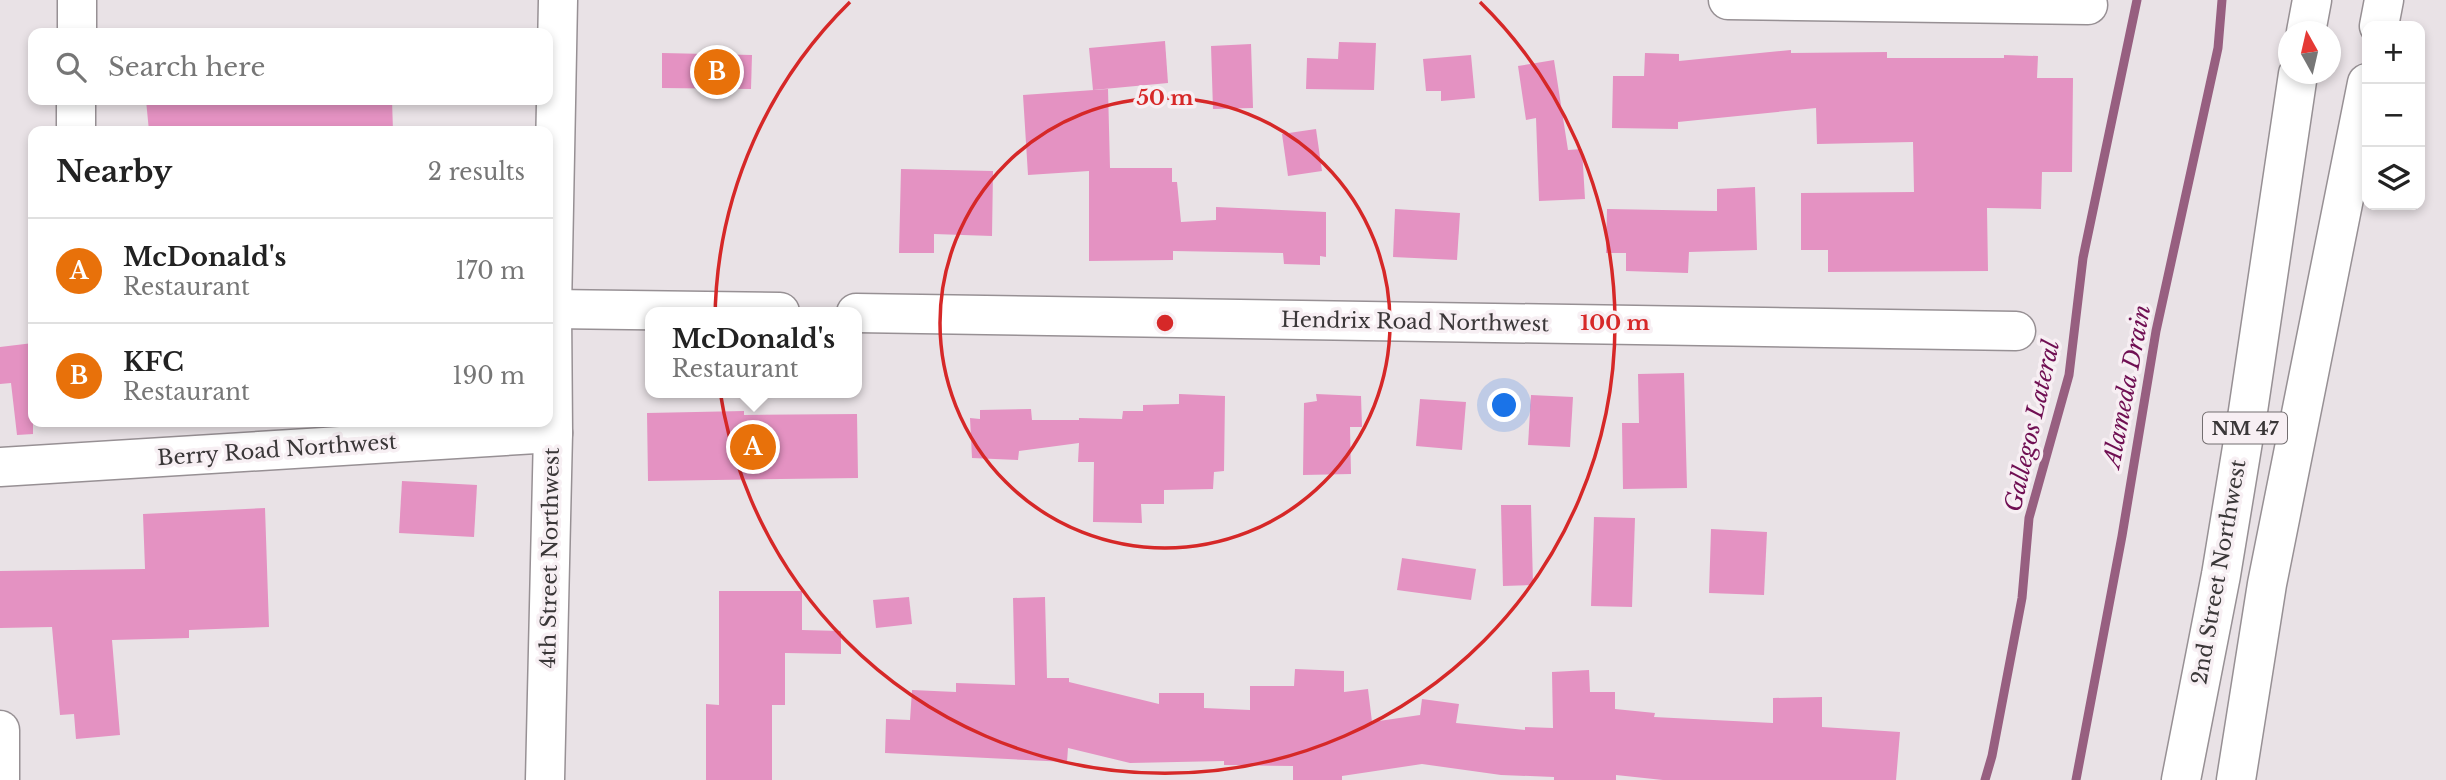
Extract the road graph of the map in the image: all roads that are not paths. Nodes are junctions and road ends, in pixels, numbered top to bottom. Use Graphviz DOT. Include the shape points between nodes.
graph roads {
  1 [pos="77,0"];
  2 [pos="558,0"];
  3 [pos="1728,0"];
  4 [pos="2312,0"];
  5 [pos="2384,0"];
  6 [pos="2088,5"];
  7 [pos="2308,21"];
  8 [pos="2380,21"];
  9 [pos="76,28"];
  10 [pos="2297,84"];
  11 [pos="2367,84"];
  12 [pos="76,105"];
  13 [pos="76,126"];
  14 [pos="553,258"];
  15 [pos="553,309"];
  16 [pos="645,310"];
  17 [pos="862,313"];
  18 [pos="2016,331"];
  19 [pos="553,427"];
  20 [pos="553,433"];
  21 [pos="0,467"];
  22 [pos="0,730"];
  23 [pos="0,780"];
  24 [pos="545,780"];
  25 [pos="2181,780"];
  26 [pos="2236,780"];
  1 -- 9 [label="street"];
  2 -- 14 [label="street, 4th Street Northwest"];
  3 -- 6 [label="street"];
  4 -- 7 [label="street"];
  5 -- 8 [label="street"];
  10 -- 25 [label="street, 2nd Street Northwest / NM 47" via="2221,575"];
  11 -- 26 [label="street, NM 47" via="2267,584"];
  12 -- 13 [label="street"];
  15 -- 16 [label="street"];
  17 -- 18 [label="street, Hendrix Road Northwest"];
  19 -- 20 [label="street, 4th Street Northwest"];
  20 -- 21 [label="street, Berry Road Northwest"];
  20 -- 24 [label="street, 4th Street Northwest"];
  22 -- 23 [label="street"];
}
